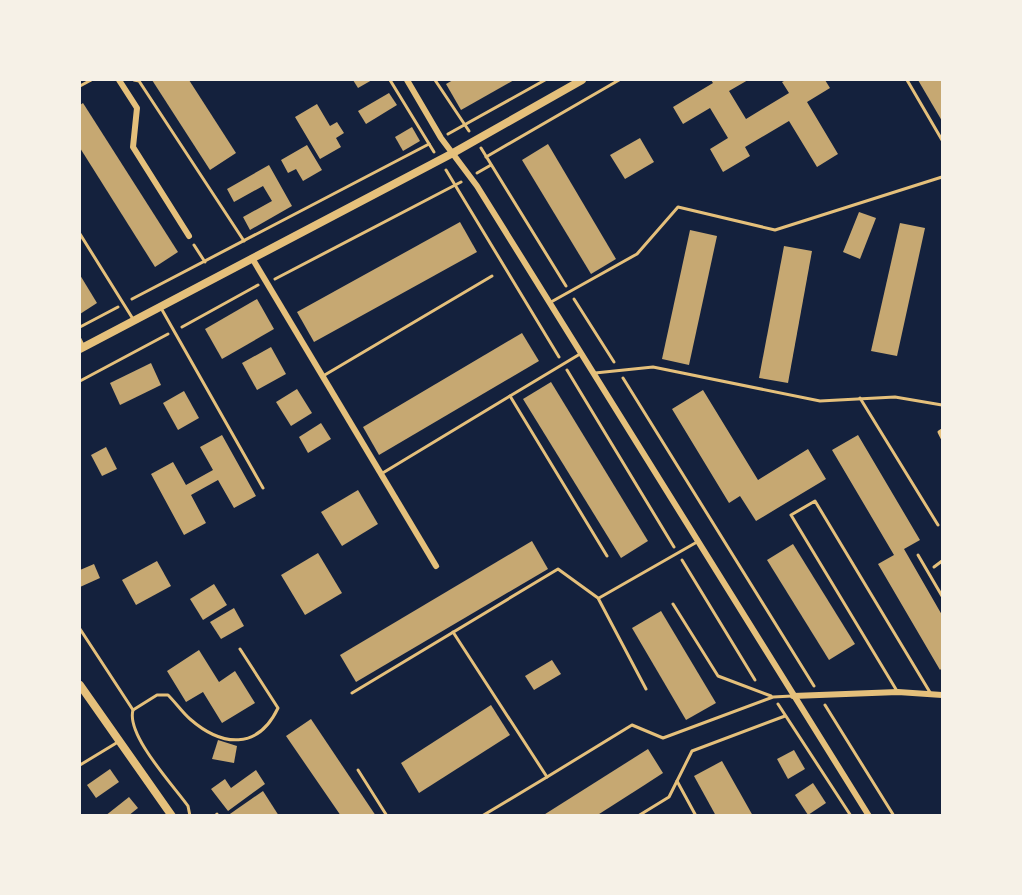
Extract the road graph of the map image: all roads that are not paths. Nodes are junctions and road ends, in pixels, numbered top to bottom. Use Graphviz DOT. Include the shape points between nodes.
graph roads {
  1 [pos="91,80"];
  2 [pos="119,80"];
  3 [pos="408,80"];
  4 [pos="582,80"];
  5 [pos="907,80"];
  6 [pos="80,87"];
  7 [pos="942,140"];
  8 [pos="453,153"];
  9 [pos="942,177"];
  10 [pos="80,234"];
  11 [pos="189,236"];
  12 [pos="252,258"];
  13 [pos="492,276"];
  14 [pos="550,303"];
  15 [pos="160,306"];
  16 [pos="134,320"];
  17 [pos="81,345"];
  18 [pos="582,353"];
  19 [pos="594,373"];
  20 [pos="323,376"];
  21 [pos="510,396"];
  22 [pos="860,398"];
  23 [pos="942,405"];
  24 [pos="942,429"];
  25 [pos="942,438"];
  26 [pos="381,474"];
  27 [pos="263,488"];
  28 [pos="938,525"];
  29 [pos="699,541"];
  30 [pos="918,555"];
  31 [pos="607,556"];
  32 [pos="436,566"];
  33 [pos="942,596"];
  34 [pos="598,598"];
  35 [pos="673,604"];
  36 [pos="80,629"];
  37 [pos="453,632"];
  38 [pos="240,649"];
  39 [pos="80,685"];
  40 [pos="646,688"];
  41 [pos="898,692"];
  42 [pos="352,693"];
  43 [pos="931,694"];
  44 [pos="942,695"];
  45 [pos="793,696"];
  46 [pos="773,697"];
  47 [pos="133,710"];
  48 [pos="119,741"];
  49 [pos="80,765"];
  50 [pos="358,770"];
  51 [pos="547,777"];
  52 [pos="172,816"];
  53 [pos="190,816"];
  54 [pos="387,816"];
  55 [pos="482,816"];
  56 [pos="869,816"];
  1 -- 6 [label="lane"];
  2 -- 11 [label="street" via="137,108 133,147"];
  3 -- 8 [label="street"];
  4 -- 8 [label="street"];
  5 -- 7 [label="lane"];
  8 -- 12 [label="street"];
  8 -- 14 [label="street"];
  9 -- 14 [label="lane" via="775,230 678,207 637,254"];
  10 -- 16 [label="lane"];
  12 -- 15 [label="street"];
  12 -- 20 [label="street"];
  13 -- 20 [label="lane"];
  14 -- 18 [label="street"];
  15 -- 16 [label="street"];
  15 -- 27 [label="lane"];
  16 -- 17 [label="street"];
  18 -- 19 [label="street"];
  18 -- 21 [label="lane"];
  19 -- 22 [label="lane" via="653,367 820,401"];
  19 -- 29 [label="street"];
  20 -- 26 [label="street"];
  21 -- 26 [label="lane"];
  21 -- 31 [label="lane"];
  22 -- 23 [label="lane" via="895,397"];
  22 -- 28 [label="lane"];
  24 -- 25 [label="lane"];
  26 -- 32 [label="street"];
  29 -- 34 [label="lane"];
  29 -- 45 [label="street"];
  30 -- 33 [label="lane"];
  34 -- 37 [label="lane" via="558,569"];
  34 -- 40 [label="lane"];
  35 -- 46 [label="lane" via="718,676"];
  36 -- 47 [label="lane"];
  37 -- 42 [label="lane"];
  37 -- 51 [label="lane"];
  38 -- 47 [label="lane" via="278,708 271,722 254,736 239,742 218,736 188,717 168,695 157,695"];
  39 -- 48 [label="street"];
  41 -- 43 [label="street"];
  41 -- 43 [label="lane" via="791,515 815,501"];
  41 -- 45 [label="street"];
  43 -- 44 [label="street"];
  45 -- 46 [label="lane"];
  45 -- 56 [label="street"];
  46 -- 51 [label="lane" via="663,738 632,725"];
  47 -- 53 [label="lane" via="131,719 136,735 188,806"];
  48 -- 49 [label="lane"];
  48 -- 52 [label="street"];
  50 -- 54 [label="lane"];
  51 -- 55 [label="lane"];
}
